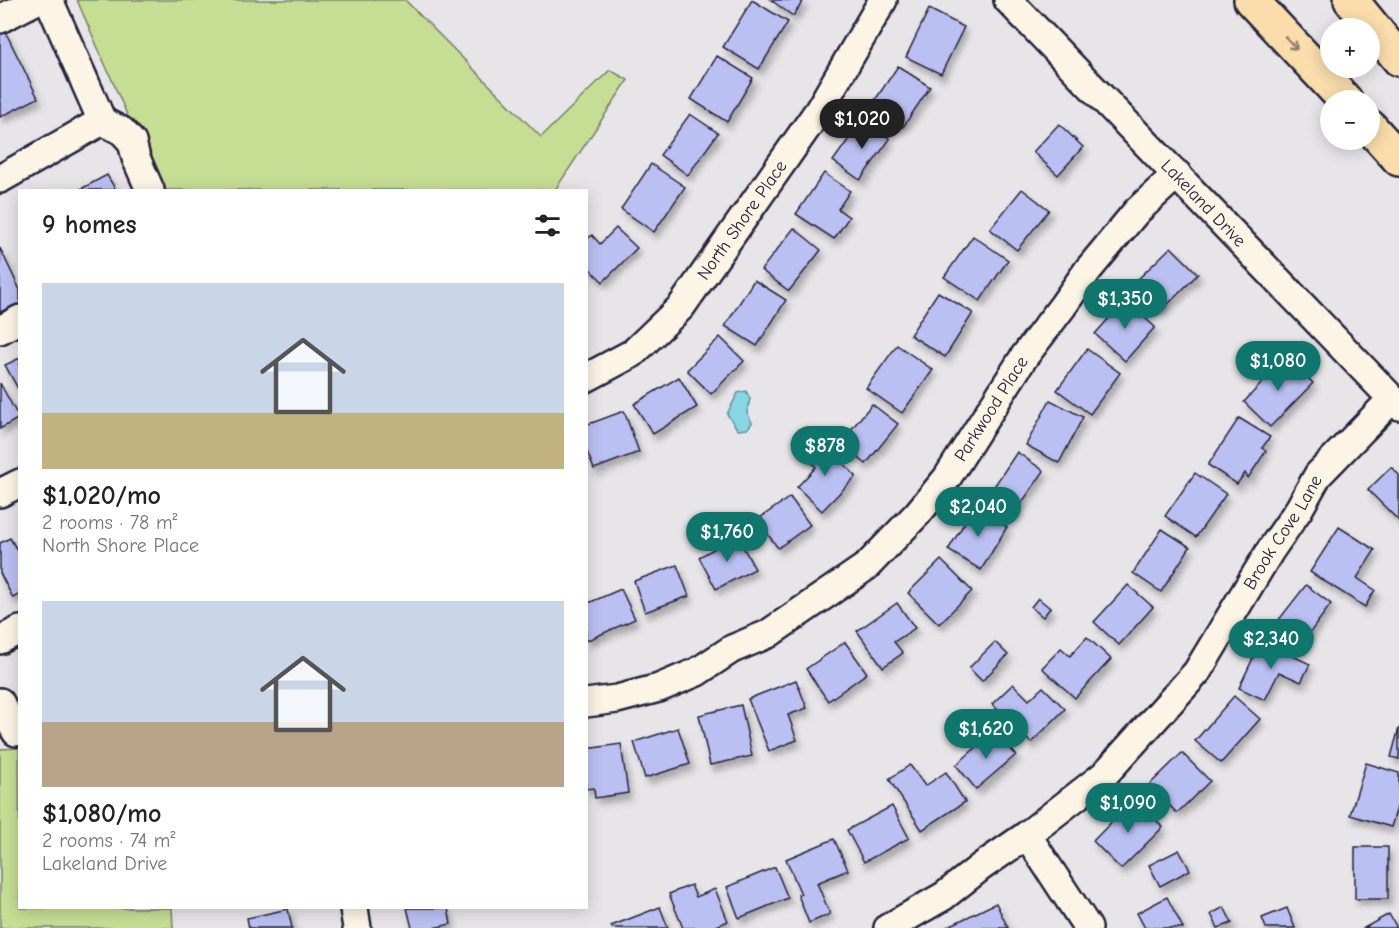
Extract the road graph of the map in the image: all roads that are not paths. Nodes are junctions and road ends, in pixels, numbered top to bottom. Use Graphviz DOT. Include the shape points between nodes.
graph roads {
  1 [pos="37,0"];
  2 [pos="49,0"];
  3 [pos="883,0"];
  4 [pos="1008,0"];
  5 [pos="1251,0"];
  6 [pos="1352,0"];
  7 [pos="0,19"];
  8 [pos="1399,50"];
  9 [pos="1399,59"];
  10 [pos="1336,90"];
  11 [pos="102,121"];
  12 [pos="1380,138"];
  13 [pos="1399,159"];
  14 [pos="1177,174"];
  15 [pos="0,179"];
  16 [pos="150,189"];
  17 [pos="18,320"];
  18 [pos="0,330"];
  19 [pos="588,377"];
  20 [pos="1395,402"];
  21 [pos="18,484"];
  22 [pos="0,493"];
  23 [pos="18,631"];
  24 [pos="0,640"];
  25 [pos="0,702"];
  26 [pos="588,703"];
  27 [pos="18,732"];
  28 [pos="1027,836"];
  29 [pos="354,909"];
  30 [pos="357,928"];
  31 [pos="888,928"];
  32 [pos="1088,928"];
  1 -- 7 [label="street"];
  2 -- 11 [label="street"];
  3 -- 19 [label="street, North Shore Place" via="819,110 681,307 633,353"];
  4 -- 14 [label="street, Lakeland Drive"];
  5 -- 10 [label="main road, one-way"];
  6 -- 8 [label="main road"];
  6 -- 9 [label="main road"];
  11 -- 15 [label="street"];
  11 -- 16 [label="street" via="122,131 132,142"];
  12 -- 13 [label="main road"];
  14 -- 20 [label="street, Lakeland Drive"];
  14 -- 26 [label="street, Parkwood Place" via="1136,212 1088,270 1024,357 947,478 867,566 768,634 732,649 697,672 659,688"];
  17 -- 18 [label="street"];
  20 -- 28 [label="street, Brook Cove Lane" via="1318,475 1197,672 1104,775"];
  21 -- 22 [label="street"];
  23 -- 24 [label="street"];
  25 -- 27 [label="street"];
  28 -- 31 [label="street, Brook Cove Lane" via="944,896"];
  28 -- 32 [label="street"];
  29 -- 30 [label="street"];
}
